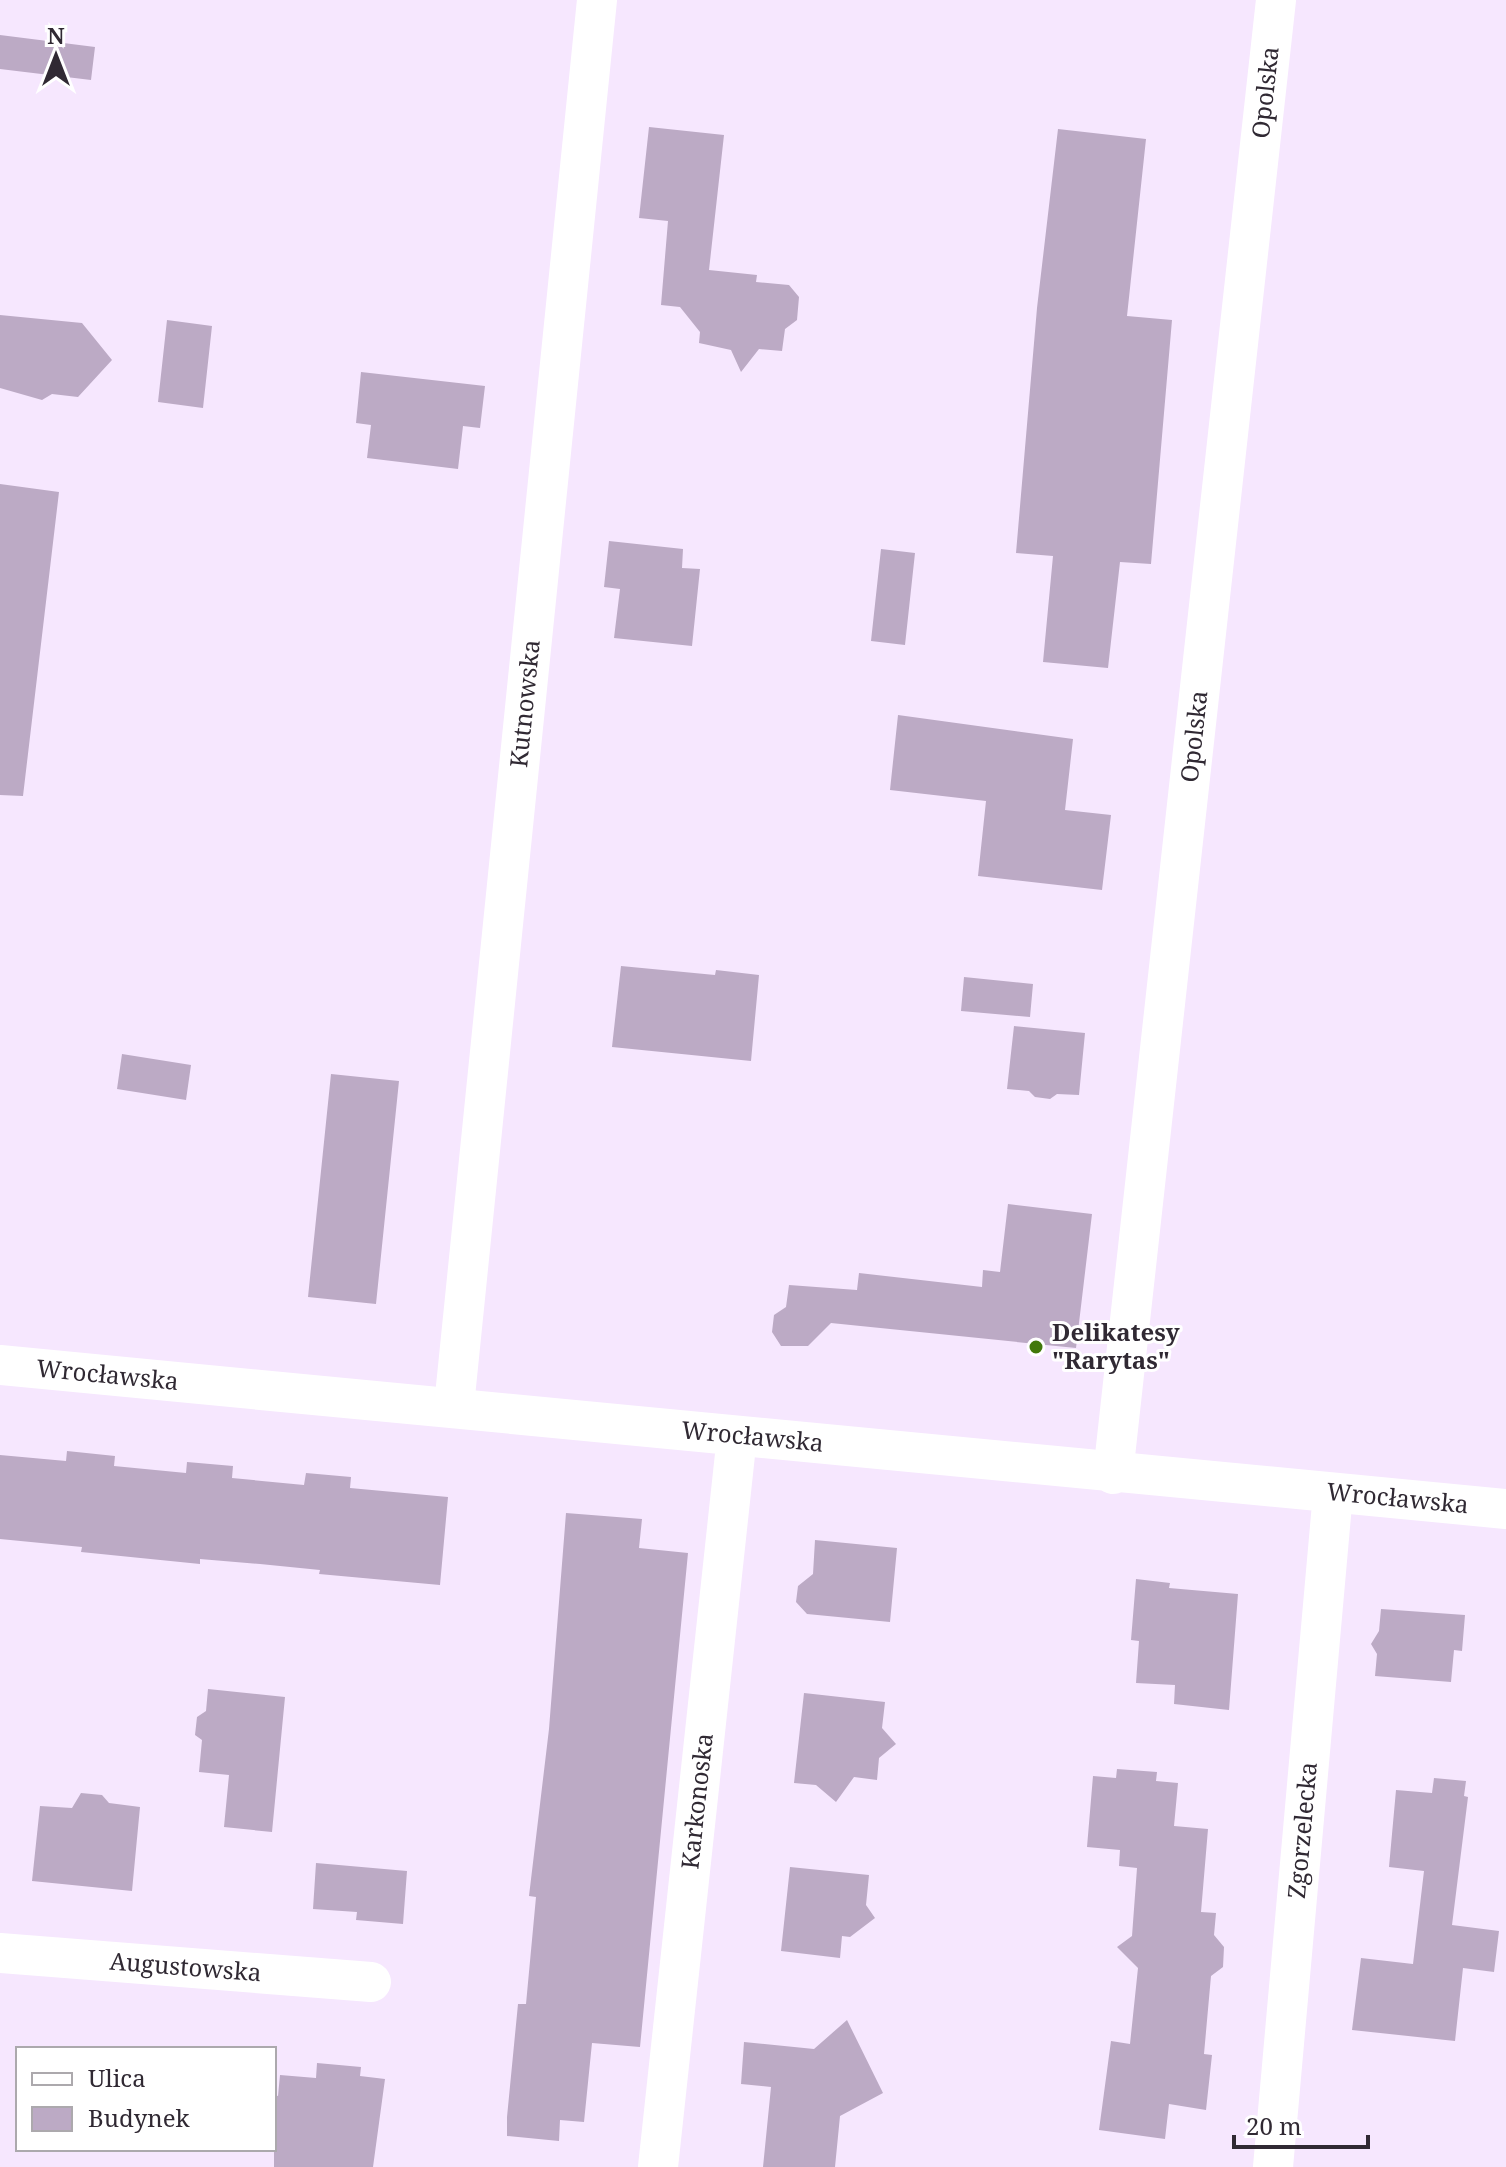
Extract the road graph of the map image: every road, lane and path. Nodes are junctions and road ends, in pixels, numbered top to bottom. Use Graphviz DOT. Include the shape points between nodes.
graph roads {
  1 [pos="597,0"];
  2 [pos="1276,0"];
  3 [pos="0,1365"];
  4 [pos="454,1406"];
  5 [pos="737,1436"];
  6 [pos="1113,1474"];
  7 [pos="1333,1493"];
  8 [pos="1506,1509"];
  9 [pos="0,1953"];
  10 [pos="371,1982"];
  11 [pos="658,2167"];
  12 [pos="1273,2167"];
  1 -- 4 [label="street, Kutnowska"];
  2 -- 6 [label="street, Opolska"];
  3 -- 4 [label="street, Wrocławska"];
  4 -- 5 [label="street, Wrocławska"];
  5 -- 6 [label="street, Wrocławska"];
  5 -- 11 [label="street, Karkonoska"];
  6 -- 7 [label="street, Wrocławska"];
  7 -- 8 [label="street, Wrocławska"];
  7 -- 12 [label="street, Zgorzelecka"];
  9 -- 10 [label="street, Augustowska"];
}
